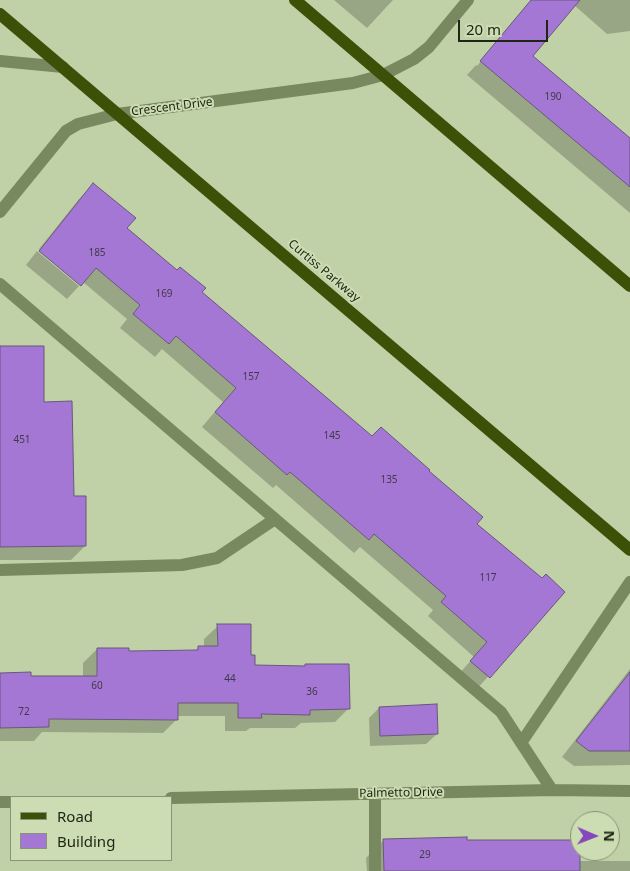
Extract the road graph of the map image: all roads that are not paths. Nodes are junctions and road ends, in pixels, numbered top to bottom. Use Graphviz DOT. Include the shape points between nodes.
graph roads {
  1 [pos="295,0"];
  2 [pos="468,0"];
  3 [pos="0,14"];
  4 [pos="0,61"];
  5 [pos="63,67"];
  6 [pos="383,75"];
  7 [pos="118,114"];
  8 [pos="0,212"];
  9 [pos="0,284"];
  10 [pos="630,286"];
  11 [pos="275,519"];
  12 [pos="630,550"];
  13 [pos="0,570"];
  14 [pos="630,582"];
  15 [pos="521,743"];
  16 [pos="552,790"];
  17 [pos="630,791"];
  18 [pos="375,794"];
  19 [pos="172,798"];
  20 [pos="375,871"];
  1 -- 6 [label="main road"];
  2 -- 6 [label="street, Crescent Drive" via="429,46 414,59"];
  3 -- 5 [label="main road, Curtiss Parkway"];
  4 -- 5 [label="street"];
  5 -- 7 [label="main road, Curtiss Parkway"];
  6 -- 7 [label="street, Crescent Drive" via="353,83"];
  6 -- 10 [label="main road"];
  7 -- 8 [label="street, Crescent Drive" via="78,124 66,131"];
  7 -- 12 [label="main road, Curtiss Parkway"];
  9 -- 11 [label="street"];
  11 -- 13 [label="street" via="217,558 182,565"];
  11 -- 15 [label="street" via="501,712"];
  14 -- 15 [label="street"];
  15 -- 16 [label="street"];
  16 -- 17 [label="street, Palmetto Drive"];
  16 -- 18 [label="street, Palmetto Drive"];
  18 -- 19 [label="street, Palmetto Drive"];
  18 -- 20 [label="street"];
}
